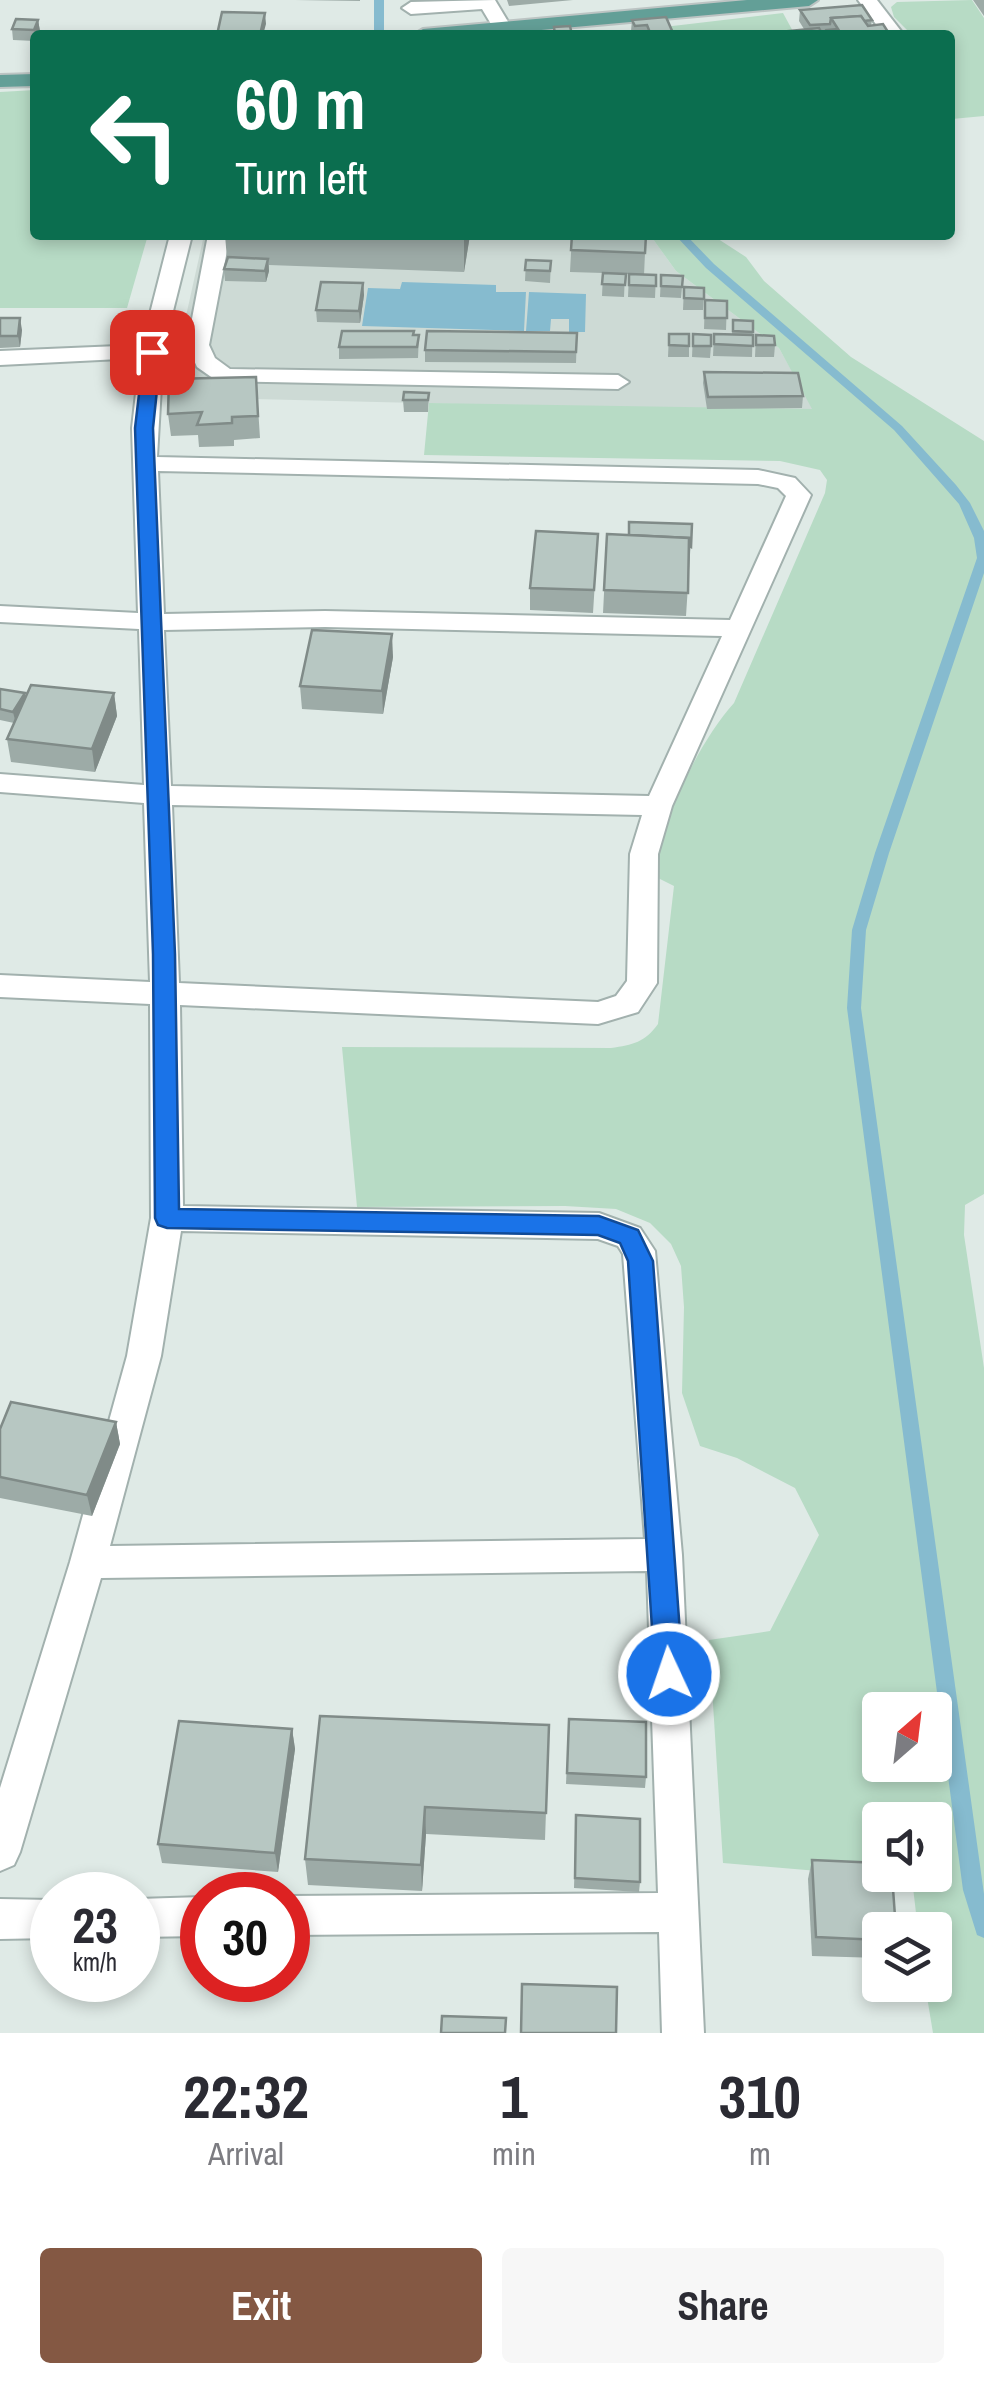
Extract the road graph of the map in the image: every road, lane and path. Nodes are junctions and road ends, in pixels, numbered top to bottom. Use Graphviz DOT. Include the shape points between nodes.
graph roads {
  1 [pos="810,0"];
  2 [pos="867,0"];
  3 [pos="737,3"];
  4 [pos="409,4"];
  5 [pos="501,26"];
  6 [pos="576,28"];
  7 [pos="422,30"];
  8 [pos="467,30"];
  9 [pos="890,30"];
  10 [pos="30,80"];
  11 [pos="0,81"];
  12 [pos="180,240"];
  13 [pos="218,240"];
  14 [pos="152,352"];
  15 [pos="0,358"];
  16 [pos="618,382"];
  17 [pos="146,464"];
  18 [pos="0,614"];
  19 [pos="154,622"];
  20 [pos="739,628"];
  21 [pos="0,783"];
  22 [pos="159,795"];
  23 [pos="658,806"];
  24 [pos="0,986"];
  25 [pos="165,994"];
  26 [pos="167,1218"];
  27 [pos="664,1555"];
  28 [pos="88,1562"];
  29 [pos="0,1852"];
  30 [pos="679,1912"];
  31 [pos="310,1916"];
  32 [pos="0,1919"];
  33 [pos="30,1919"];
  34 [pos="683,2033"];
  1 -- 3 [label="main road"];
  2 -- 9 [label="street"];
  3 -- 6 [label="main road"];
  4 -- 5 [label="street" via="488,3"];
  4 -- 7 [label="street"];
  5 -- 6 [label="main road"];
  5 -- 8 [label="main road"];
  10 -- 11 [label="main road"];
  12 -- 14 [label="street"];
  13 -- 16 [label="street" via="198,344 205,362 225,376"];
  14 -- 15 [label="street"];
  14 -- 17 [label="street"];
  17 -- 19 [label="street"];
  17 -- 20 [label="street" via="776,479 799,495"];
  18 -- 19 [label="street"];
  19 -- 20 [label="street"];
  19 -- 22 [label="street"];
  20 -- 23 [label="street"];
  21 -- 22 [label="street"];
  22 -- 23 [label="street"];
  22 -- 25 [label="street"];
  23 -- 25 [label="street" via="644,854 642,983 615,1010"];
  24 -- 25 [label="street"];
  25 -- 26 [label="street"];
  26 -- 27 [label="street" via="599,1226 629,1237 641,1261"];
  26 -- 28 [label="street" via="144,1356"];
  27 -- 28 [label="street"];
  27 -- 30 [label="street"];
  28 -- 29 [label="street"];
  30 -- 31 [label="street"];
  30 -- 34 [label="street"];
  32 -- 33 [label="street"];
}
